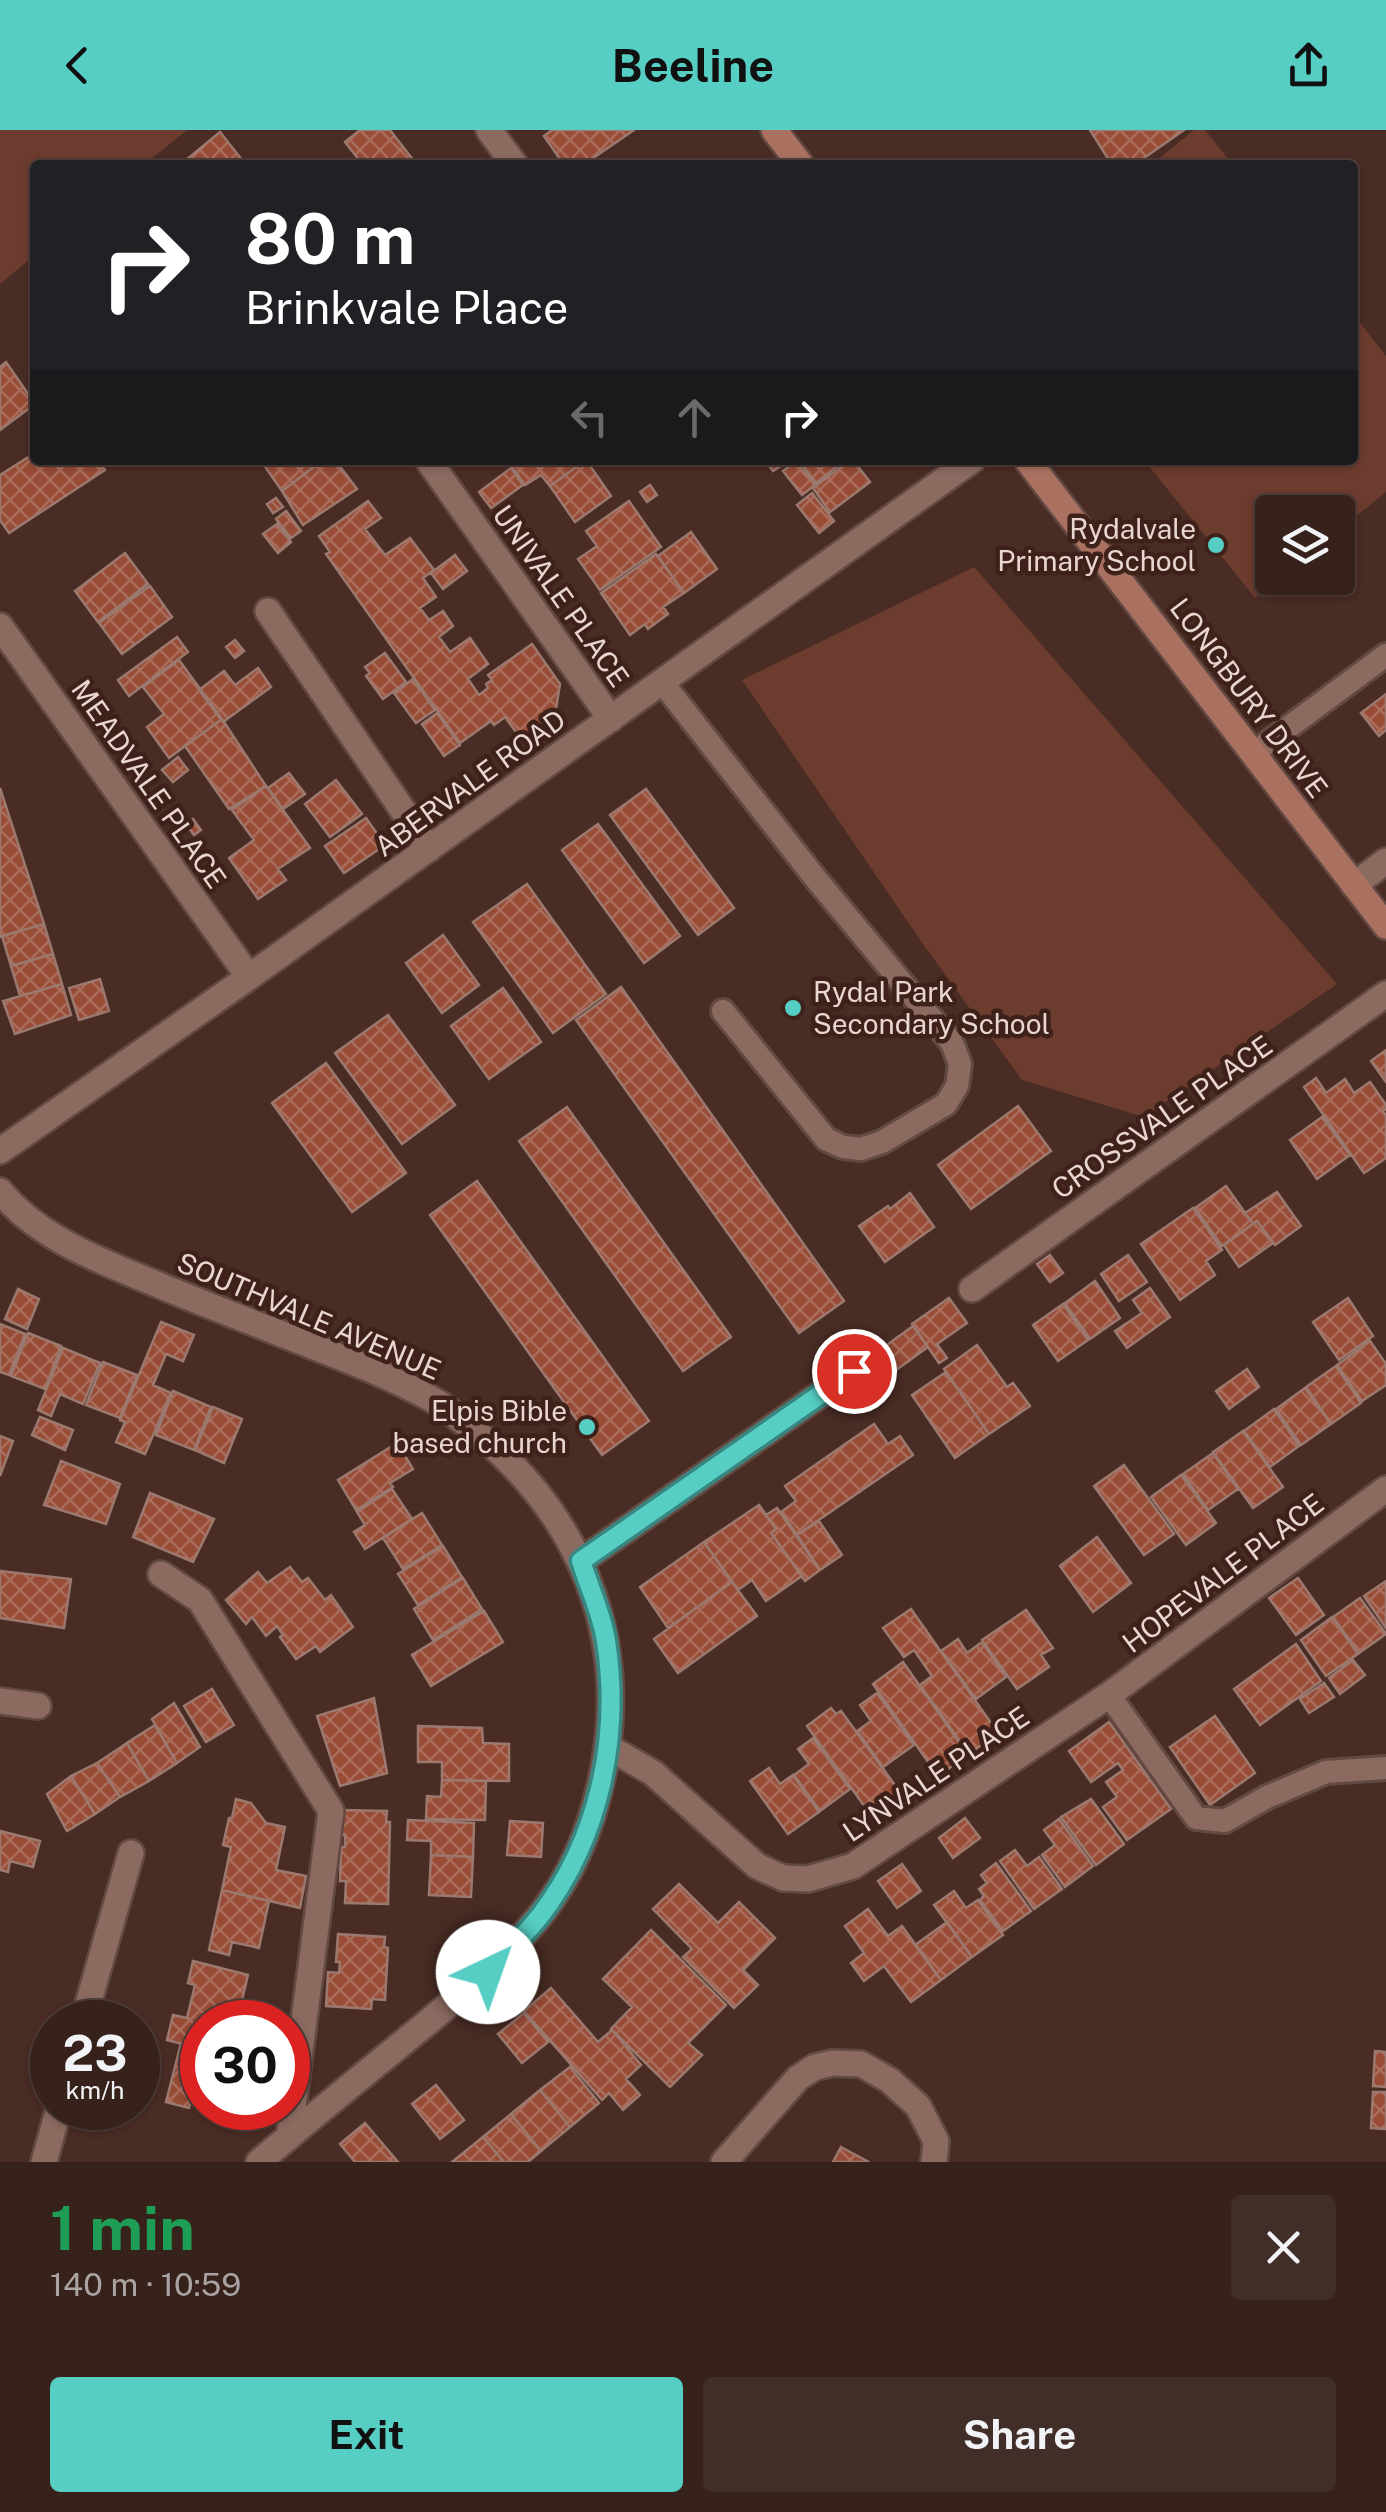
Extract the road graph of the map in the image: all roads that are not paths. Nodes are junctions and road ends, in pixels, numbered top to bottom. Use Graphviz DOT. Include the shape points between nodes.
graph roads {
  1 [pos="489,130"];
  2 [pos="774,130"];
  3 [pos="511,160"];
  4 [pos="797,160"];
  5 [pos="432,465"];
  6 [pos="965,465"];
  7 [pos="1031,465"];
  8 [pos="268,611"];
  9 [pos="0,626"];
  10 [pos="1386,655"];
  11 [pos="662,682"];
  12 [pos="611,718"];
  13 [pos="1254,753"];
  14 [pos="429,848"];
  15 [pos="1386,861"];
  16 [pos="1354,885"];
  17 [pos="1386,926"];
  18 [pos="249,977"];
  19 [pos="1386,994"];
  20 [pos="722,1011"];
  21 [pos="0,1151"];
  22 [pos="0,1191"];
  23 [pos="972,1289"];
  24 [pos="854,1371"];
  25 [pos="1386,1490"];
  26 [pos="581,1561"];
  27 [pos="161,1574"];
  28 [pos="1102,1699"];
  29 [pos="0,1701"];
  30 [pos="38,1706"];
  31 [pos="608,1747"];
  32 [pos="1386,1768"];
  33 [pos="130,1854"];
  34 [pos="88,2000"];
  35 [pos="53,2130"];
  36 [pos="289,2137"];
  37 [pos="44,2162"];
  38 [pos="259,2162"];
  39 [pos="724,2162"];
  40 [pos="934,2162"];
  1 -- 3 [label="street"];
  2 -- 4 [label="street"];
  5 -- 12 [label="street, UNIVALE PLACE"];
  6 -- 11 [label="street, ABERVALE ROAD"];
  7 -- 13 [label="street, LONGBURY DRIVE"];
  8 -- 14 [label="street"];
  9 -- 18 [label="street, MEADVALE PLACE"];
  10 -- 13 [label="lane"];
  11 -- 12 [label="street, ABERVALE ROAD"];
  11 -- 20 [label="lane" via="952,1043 960,1064 956,1086 946,1104 882,1142 842,1148 826,1139"];
  12 -- 14 [label="street, ABERVALE ROAD"];
  13 -- 16 [label="street, LONGBURY DRIVE"];
  14 -- 18 [label="street, ABERVALE ROAD"];
  15 -- 16 [label="street"];
  16 -- 17 [label="street, LONGBURY DRIVE"];
  18 -- 21 [label="street, ABERVALE ROAD"];
  19 -- 23 [label="street, CROSSVALE PLACE"];
  22 -- 26 [label="street, SOUTHVALE AVENUE" via="67,1245 441,1404 508,1458"];
  24 -- 26 [label="street"];
  25 -- 28 [label="street, HOPEVALE PLACE"];
  26 -- 31 [label="street, SOUTHVALE AVENUE" via="606,1638"];
  27 -- 36 [label="street" via="200,1600 331,1811"];
  28 -- 31 [label="street, LYNVALE PLACE" via="853,1866 808,1880 756,1866 652,1773"];
  28 -- 32 [label="lane" via="1196,1818 1225,1821 1326,1772"];
  29 -- 30 [label="street"];
  31 -- 36 [label="street, SOUTHVALE AVENUE" via="597,1805 577,1858 540,1916 488,1972"];
  33 -- 34 [label="street"];
  35 -- 37 [label="street"];
  36 -- 38 [label="street, SOUTHVALE AVENUE"];
  39 -- 40 [label="street" via="798,2078 833,2063 861,2064 918,2106 936,2141"];
}
